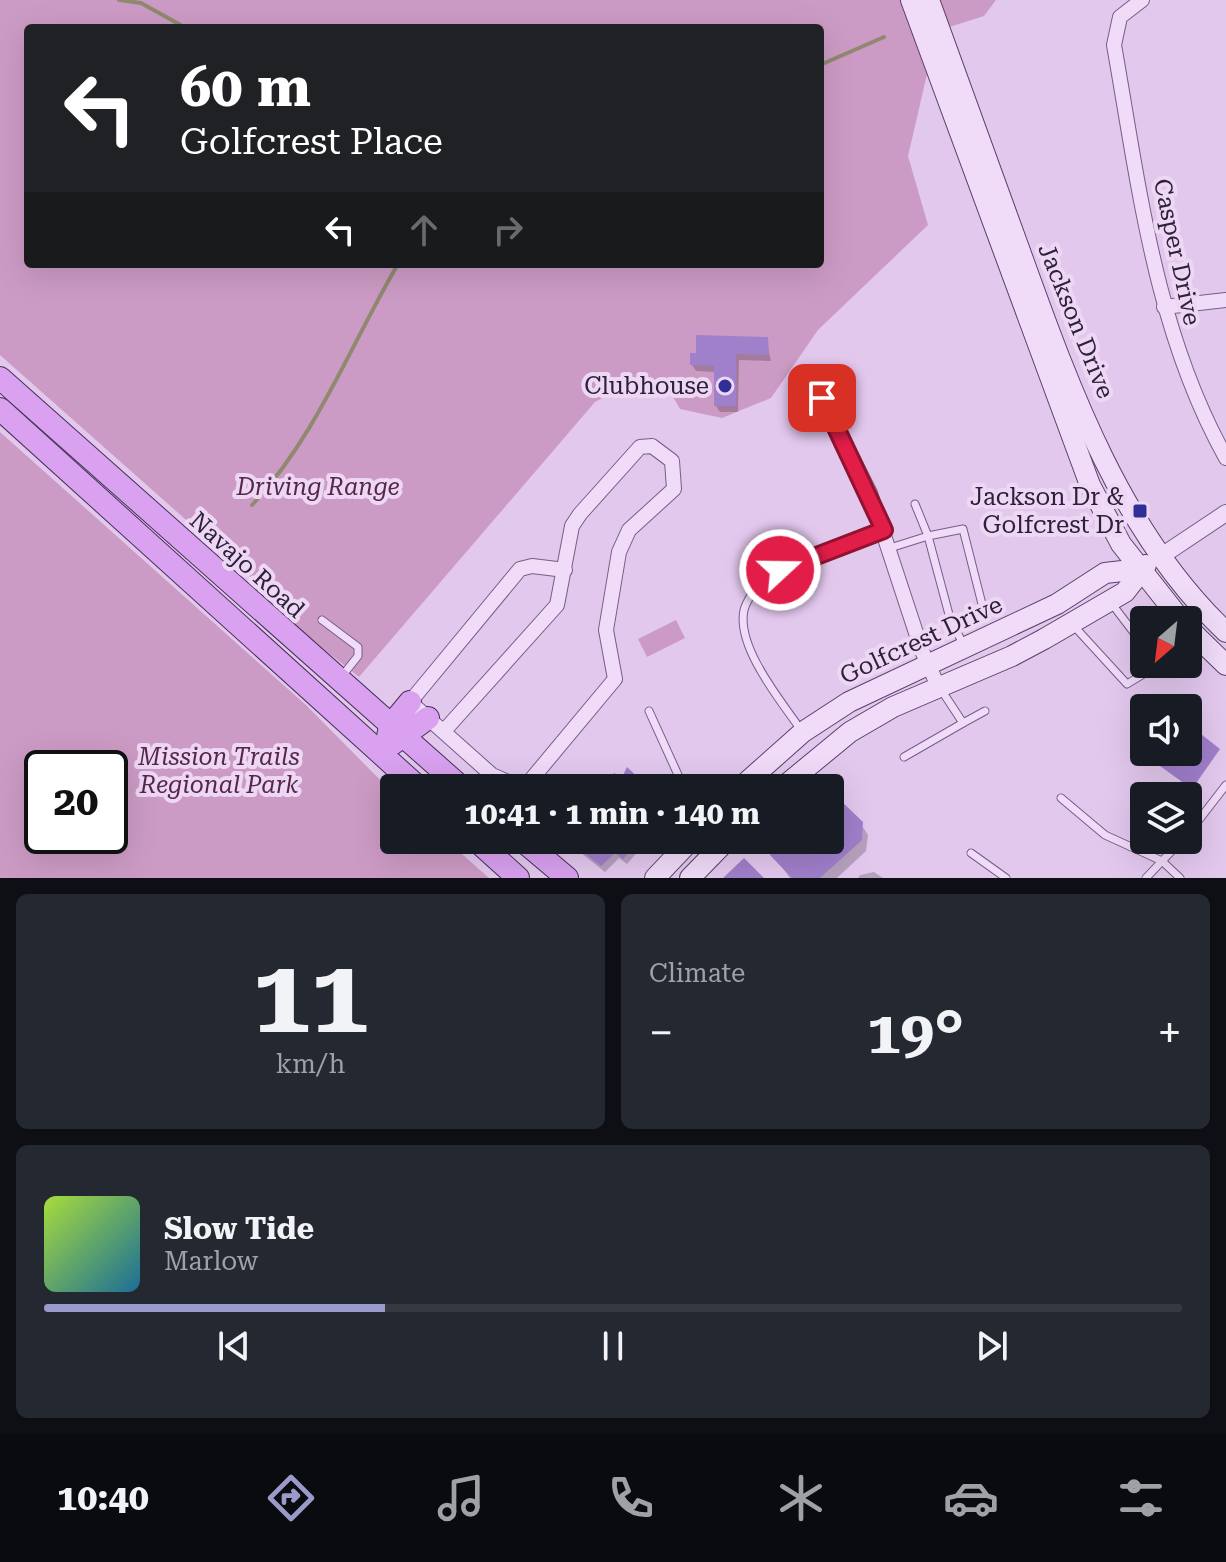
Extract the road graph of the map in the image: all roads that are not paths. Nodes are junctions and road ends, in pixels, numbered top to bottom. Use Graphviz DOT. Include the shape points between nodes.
graph roads {
  1 [pos="911,0"];
  2 [pos="929,0"];
  3 [pos="1142,0"];
  4 [pos="1226,300"];
  5 [pos="1164,307"];
  6 [pos="811,375"];
  7 [pos="0,378"];
  8 [pos="0,409"];
  9 [pos="1226,458"];
  10 [pos="915,504"];
  11 [pos="1226,513"];
  12 [pos="884,530"];
  13 [pos="928,536"];
  14 [pos="890,548"];
  15 [pos="1163,555"];
  16 [pos="1140,569"];
  17 [pos="565,570"];
  18 [pos="780,570"];
  19 [pos="756,586"];
  20 [pos="1110,602"];
  21 [pos="1170,606"];
  22 [pos="984,612"];
  23 [pos="322,620"];
  24 [pos="951,622"];
  25 [pos="1071,623"];
  26 [pos="1130,628"];
  27 [pos="1226,632"];
  28 [pos="996,634"];
  29 [pos="1202,646"];
  30 [pos="965,647"];
  31 [pos="274,656"];
  32 [pos="928,664"];
  33 [pos="1226,665"];
  34 [pos="1136,678"];
  35 [pos="338,681"];
  36 [pos="938,686"];
  37 [pos="410,702"];
  38 [pos="649,711"];
  39 [pos="985,711"];
  40 [pos="963,723"];
  41 [pos="436,725"];
  42 [pos="803,732"];
  43 [pos="393,736"];
  44 [pos="904,757"];
  45 [pos="404,774"];
  46 [pos="410,774"];
  47 [pos="443,774"];
  48 [pos="678,774"];
  49 [pos="756,774"];
  50 [pos="799,774"];
  51 [pos="1225,788"];
  52 [pos="1061,798"];
  53 [pos="1202,817"];
  54 [pos="971,853"];
  55 [pos="491,854"];
  56 [pos="539,854"];
  57 [pos="678,854"];
  58 [pos="713,854"];
  59 [pos="1169,854"];
  60 [pos="1162,861"];
  61 [pos="518,878"];
  62 [pos="567,878"];
  63 [pos="655,878"];
  64 [pos="690,878"];
  65 [pos="1006,878"];
  66 [pos="1146,878"];
  67 [pos="1180,878"];
  1 -- 16 [label="main road, Jackson Drive" via="1064,423 1090,485"];
  2 -- 15 [label="main road, Jackson Drive" via="1083,411 1143,531"];
  3 -- 5 [label="street, Casper Drive" via="1120,17 1114,45"];
  4 -- 5 [label="street"];
  5 -- 9 [label="street, Casper Drive" via="1178,355"];
  6 -- 12 [label="street"];
  7 -- 35 [label="main road, Navajo Road"];
  8 -- 31 [label="main road, Navajo Road"];
  10 -- 13 [label="lane"];
  11 -- 15 [label="street, Golfcrest Drive"];
  12 -- 14 [label="street"];
  12 -- 18 [label="lane"];
  13 -- 14 [label="lane"];
  13 -- 22 [label="lane" via="963,529"];
  13 -- 24 [label="lane"];
  14 -- 32 [label="street"];
  15 -- 16 [label="main road, Golfcrest Drive"];
  15 -- 27 [label="main road, Jackson Drive"];
  16 -- 20 [label="main road, Golfcrest Drive" via="1125,592"];
  16 -- 21 [label="main road, Jackson Drive"];
  16 -- 28 [label="main road, Golfcrest Drive" via="1105,573"];
  17 -- 37 [label="street" via="520,569"];
  17 -- 41 [label="street" via="557,605"];
  17 -- 41 [label="street" via="572,526 634,452 652,446 672,461 674,489 629,530 619,552 606,630 615,679 530,781 517,786 492,775"];
  18 -- 19 [label="lane" via="769,564 759,567 753,576"];
  18 -- 19 [label="lane" via="782,584 775,592 764,593"];
  19 -- 42 [label="lane" via="744,610 744,633 766,679"];
  20 -- 25 [label="main road, Golfcrest Drive"];
  20 -- 26 [label="lane"];
  22 -- 24 [label="lane"];
  22 -- 28 [label="lane"];
  23 -- 35 [label="lane" via="358,647 358,656"];
  24 -- 30 [label="lane"];
  25 -- 34 [label="lane" via="1127,684"];
  25 -- 36 [label="main road, Golfcrest Drive" via="1012,656"];
  28 -- 30 [label="main road, Golfcrest Drive"];
  29 -- 33 [label="main road"];
  30 -- 32 [label="main road, Golfcrest Drive"];
  31 -- 43 [label="main road"];
  31 -- 45 [label="main road, Navajo Road"];
  32 -- 36 [label="street"];
  32 -- 42 [label="main road, Golfcrest Drive" via="849,702"];
  35 -- 43 [label="main road, Navajo Road"];
  36 -- 40 [label="lane"];
  36 -- 50 [label="main road, Golfcrest Drive" via="850,732"];
  37 -- 41 [label="street"];
  37 -- 43 [label="main road"];
  38 -- 48 [label="lane"];
  39 -- 40 [label="lane"];
  40 -- 44 [label="lane"];
  41 -- 43 [label="main road"];
  42 -- 49 [label="main road, Golfcrest Drive"];
  43 -- 46 [label="main road"];
  43 -- 47 [label="main road, Navajo Road"];
  51 -- 53 [label="lane"];
  52 -- 60 [label="lane" via="1118,844"];
  54 -- 65 [label="lane"];
  55 -- 61 [label="main road"];
  56 -- 62 [label="main road"];
  57 -- 63 [label="main road"];
  58 -- 64 [label="main road"];
  59 -- 60 [label="lane"];
  60 -- 66 [label="lane"];
  60 -- 67 [label="lane"];
}
